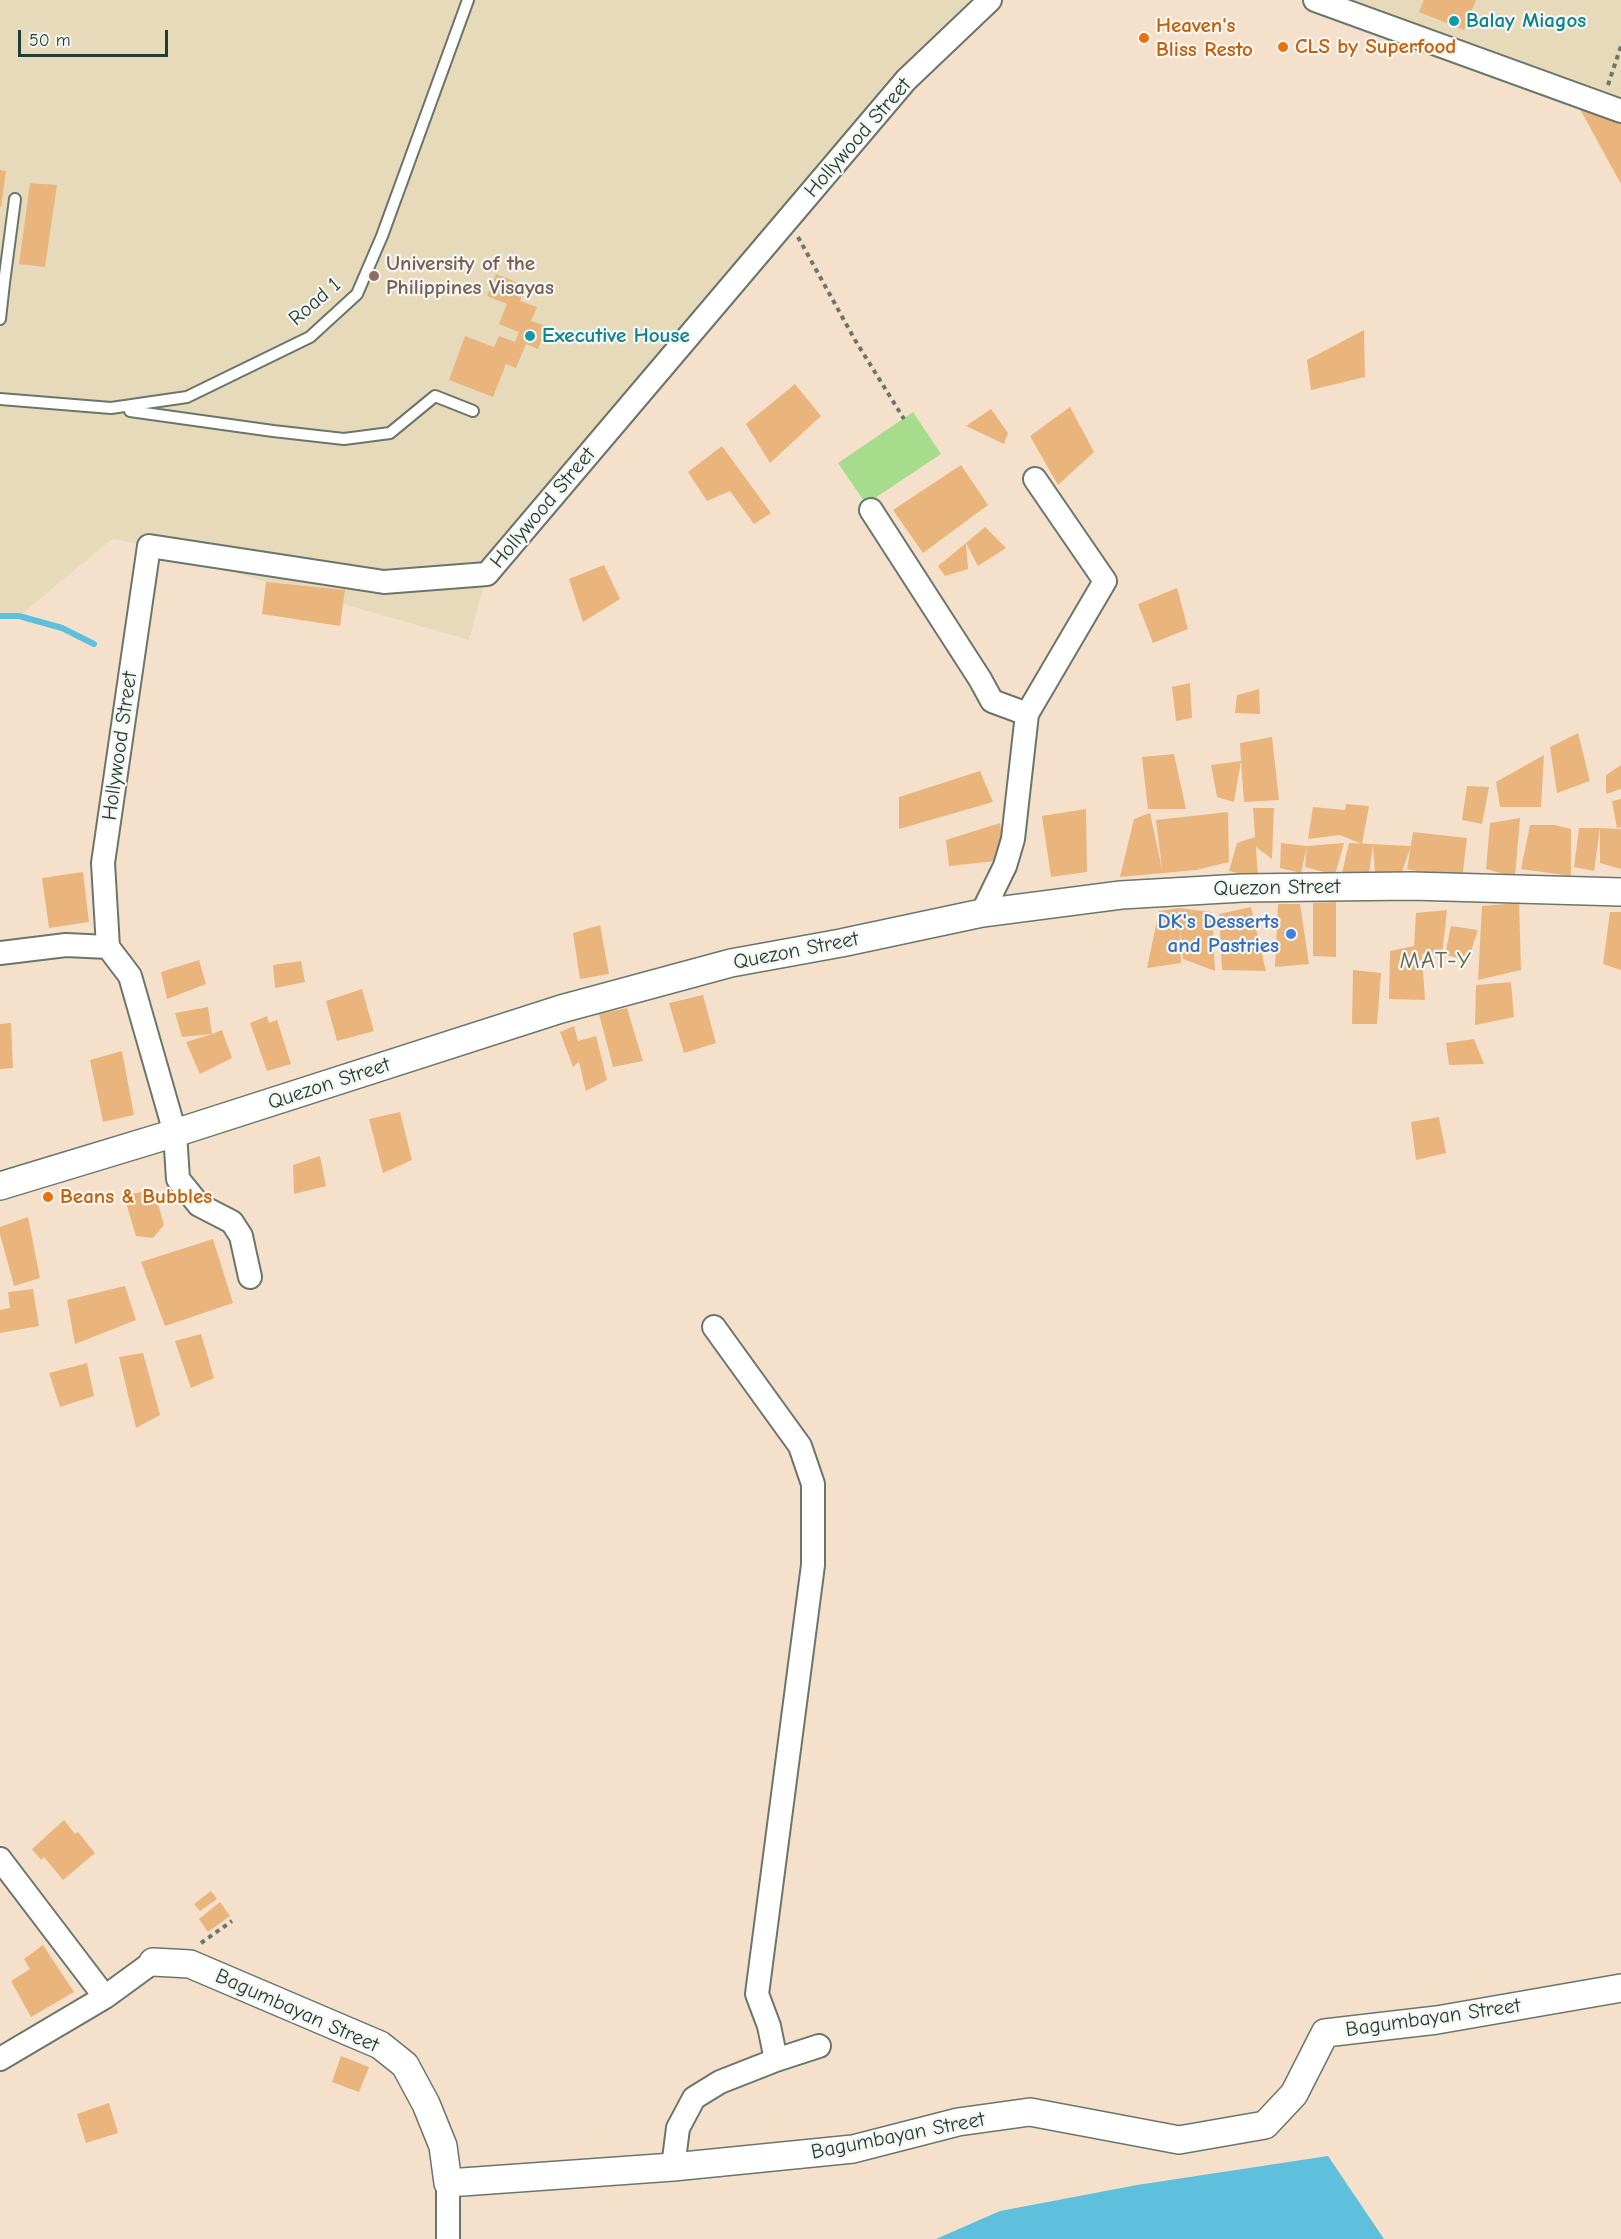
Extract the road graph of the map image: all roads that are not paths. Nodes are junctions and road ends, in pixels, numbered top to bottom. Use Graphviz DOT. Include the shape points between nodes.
graph roads {
  1 [pos="468,0"];
  2 [pos="990,0"];
  3 [pos="1315,0"];
  4 [pos="1611,107"];
  5 [pos="15,199"];
  6 [pos="2,282"];
  7 [pos="0,319"];
  8 [pos="0,399"];
  9 [pos="111,408"];
  10 [pos="473,411"];
  11 [pos="1035,478"];
  12 [pos="871,510"];
  13 [pos="1027,714"];
  14 [pos="1621,892"];
  15 [pos="982,913"];
  16 [pos="108,947"];
  17 [pos="0,953"];
  18 [pos="175,1133"];
  19 [pos="0,1186"];
  20 [pos="250,1277"];
  21 [pos="714,1327"];
  22 [pos="0,1859"];
  23 [pos="153,1962"];
  24 [pos="1621,1988"];
  25 [pos="105,1997"];
  26 [pos="819,2046"];
  27 [pos="0,2059"];
  28 [pos="776,2060"];
  29 [pos="674,2167"];
  30 [pos="448,2183"];
  31 [pos="448,2239"];
  1 -- 9 [label="lane, Road 1" via="357,294 310,337 187,397"];
  2 -- 16 [label="street, Hollywood Street" via="906,80 487,574 384,582 148,546 103,863"];
  3 -- 4 [label="street"];
  5 -- 6 [label="lane"];
  6 -- 7 [label="lane"];
  8 -- 9 [label="lane, Road 1"];
  9 -- 10 [label="lane" via="344,439 390,432 435,396"];
  11 -- 13 [label="street" via="1106,581"];
  12 -- 13 [label="street" via="992,701"];
  13 -- 15 [label="street" via="1013,839 1005,866"];
  14 -- 15 [label="street, Quezon Street" via="1412,886 1242,888 1121,895"];
  15 -- 18 [label="street, Quezon Street" via="731,963 561,1009"];
  16 -- 17 [label="street" via="66,945"];
  16 -- 18 [label="street" via="130,976"];
  18 -- 19 [label="street, Quezon Street"];
  18 -- 20 [label="street" via="178,1179 198,1205 232,1222 241,1236"];
  21 -- 28 [label="street" via="800,1446 813,1484 813,1565 757,1994"];
  22 -- 25 [label="street"];
  23 -- 25 [label="street"];
  23 -- 30 [label="street, Bagumbayan Street" via="190,1964 380,2044 405,2065 426,2104 443,2146"];
  24 -- 29 [label="street, Bagumbayan Street" via="1437,2020 1325,2033 1294,2094 1265,2125 1179,2140 1030,2112 958,2122 853,2149"];
  25 -- 27 [label="street"];
  26 -- 28 [label="street"];
  28 -- 29 [label="street" via="720,2082 694,2098 678,2128"];
  29 -- 30 [label="street, Bagumbayan Street"];
  30 -- 31 [label="street"];
}
